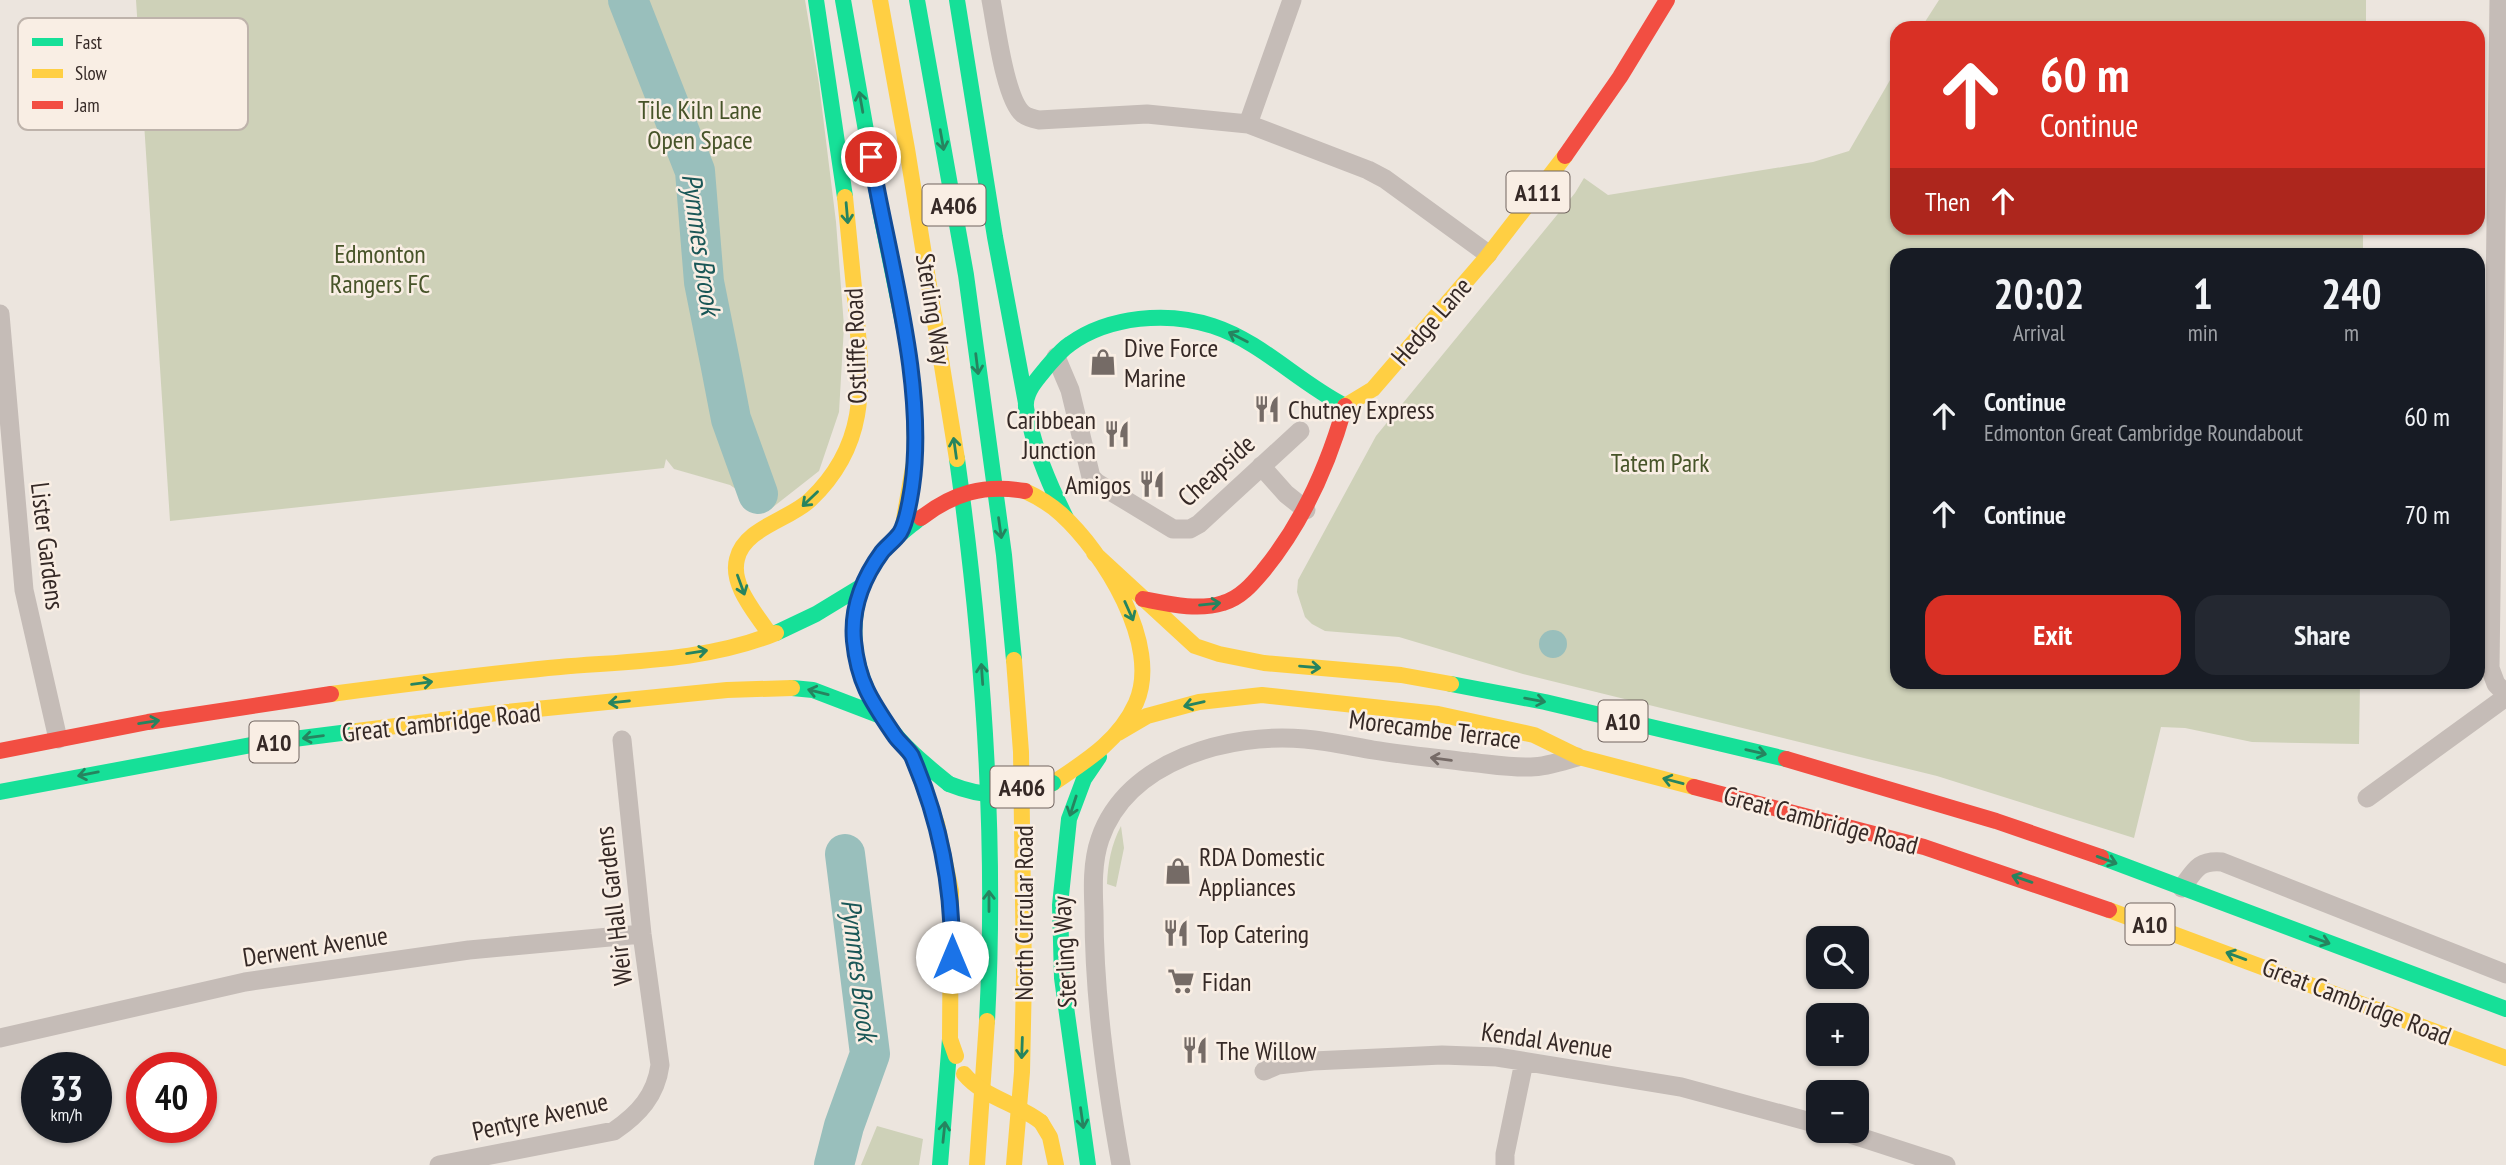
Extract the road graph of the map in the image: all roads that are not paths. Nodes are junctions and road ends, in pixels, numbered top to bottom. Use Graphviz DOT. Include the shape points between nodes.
graph roads {
  1 [pos="816,0"];
  2 [pos="843,0"];
  3 [pos="880,0"];
  4 [pos="917,0"];
  5 [pos="957,0"];
  6 [pos="991,0"];
  7 [pos="1292,0"];
  8 [pos="1667,0"];
  9 [pos="2499,0"];
  10 [pos="1248,124"];
  11 [pos="1488,254"];
  12 [pos="0,314"];
  13 [pos="1056,357"];
  14 [pos="1026,403"];
  15 [pos="1345,405"];
  16 [pos="950,412"];
  17 [pos="983,412"];
  18 [pos="2500,426"];
  19 [pos="1300,431"];
  20 [pos="5,439"];
  21 [pos="1257,470"];
  22 [pos="1306,510"];
  23 [pos="1066,519"];
  24 [pos="902,531"];
  25 [pos="1094,553"];
  26 [pos="862,586"];
  27 [pos="1143,599"];
  28 [pos="770,635"];
  29 [pos="2506,696"];
  30 [pos="881,716"];
  31 [pos="1118,733"];
  32 [pos="58,739"];
  33 [pos="622,740"];
  34 [pos="1105,747"];
  35 [pos="0,751"];
  36 [pos="911,753"];
  37 [pos="1578,757"];
  38 [pos="0,792"];
  39 [pos="2367,798"];
  40 [pos="2182,888"];
  41 [pos="642,934"];
  42 [pos="2506,974"];
  43 [pos="2506,1009"];
  44 [pos="0,1038"];
  45 [pos="950,1039"];
  46 [pos="2506,1058"];
  47 [pos="1524,1062"];
  48 [pos="660,1065"];
  49 [pos="1264,1071"];
  50 [pos="1806,1121"];
  51 [pos="1869,1140"];
  52 [pos="439,1165"];
  53 [pos="940,1165"];
  54 [pos="976,1165"];
  55 [pos="1014,1165"];
  56 [pos="1056,1165"];
  57 [pos="1088,1165"];
  58 [pos="1121,1165"];
  59 [pos="1505,1165"];
  60 [pos="1946,1165"];
  1 -- 28 [label="main road, Ostliffe Road, one-way" via="843,171 861,390 849,446 826,484 806,504 747,541 737,558 742,591"];
  24 -- 2 [label="main road, A406, one-way" via="915,460 913,392"];
  3 -- 16 [label="main road, Sterling Way / A406"];
  4 -- 17 [label="main road, Sterling Way / A406, one-way" via="967,275"];
  5 -- 14 [label="main road, A406"];
  6 -- 10 [label="street" via="1006,74 1024,115 1039,120 1147,114"];
  7 -- 10 [label="street"];
  8 -- 11 [label="main road, Hedge Lane / A111" via="1600,107"];
  9 -- 18 [label="street"];
  10 -- 11 [label="street" via="1385,179"];
  11 -- 15 [label="main road, Hedge Lane / A111" via="1373,388"];
  12 -- 20 [label="street, Lister Gardens"];
  13 -- 14 [label="main road" via="1036,379"];
  15 -- 13 [label="main road, one-way" via="1322,396 1236,335 1171,318 1109,325 1068,345"];
  13 -- 21 [label="street, Cheapside" via="1070,390 1089,471 1097,483 1173,528 1190,529"];
  14 -- 23 [label="main road" via="1045,476"];
  15 -- 22 [label="main road" via="1325,471"];
  54 -- 16 [label="main road, North Circular Road / A406, one-way" via="987,1017 988,753 971,559"];
  17 -- 55 [label="main road, North Circular Road / A406, one-way" via="1004,555 1021,752 1024,976"];
  18 -- 29 [label="street" via="2490,668"];
  19 -- 21 [label="street, Cheapside"];
  20 -- 32 [label="street, Lister Gardens" via="24,590"];
  21 -- 22 [label="street"];
  27 -- 22 [label="main road, one-way" via="1176,606 1217,605 1233,599 1251,585"];
  23 -- 24 [label="main road, bridge" via="1039,496 987,487 947,499"];
  23 -- 25 [label="main road"];
  24 -- 26 [label="main road" via="884,549"];
  25 -- 27 [label="main road, A10"];
  25 -- 31 [label="main road, one-way" via="1124,599 1141,642 1141,688"];
  26 -- 28 [label="main road, Great Cambridge Road / A10" via="815,616"];
  26 -- 30 [label="main road" via="853,614 855,649 868,697"];
  27 -- 40 [label="main road, Great Cambridge Road / A10, one-way" via="1195,646 1242,660 1401,675 1545,702 1802,763 1996,821"];
  32 -- 28 [label="main road, Great Cambridge Road / A10, one-way" via="354,691 670,656"];
  29 -- 39 [label="street"];
  30 -- 36 [label="main road"];
  30 -- 38 [label="main road, Great Cambridge Road / A10, one-way" via="813,690 727,690 262,743"];
  31 -- 34 [label="main road"];
  37 -- 31 [label="main road, Great Cambridge Road / A10, one-way" via="1534,736 1438,714 1262,695 1199,702 1147,716"];
  32 -- 35 [label="main road, Great Cambridge Road / A10"];
  33 -- 41 [label="street, Weir Hall Gardens"];
  34 -- 36 [label="main road, bridge" via="1053,783 1013,797 969,793 949,784"];
  34 -- 57 [label="main road, Sterling Way, one-way" via="1084,779 1069,819 1060,905 1062,978"];
  36 -- 45 [label="main road" via="937,824 951,891"];
  46 -- 37 [label="main road, Great Cambridge Road / A10, one-way" via="2166,930 1924,847"];
  37 -- 58 [label="street, Morecambe Terrace, one-way" via="1534,768 1509,767 1289,738 1195,752 1167,764 1133,790 1108,820 1094,879 1094,940 1106,1070"];
  40 -- 42 [label="street" via="2197,867 2208,861 2222,862"];
  40 -- 43 [label="main road, Great Cambridge Road / A10, one-way"];
  41 -- 44 [label="street, Derwent Avenue" via="469,950 245,982"];
  41 -- 48 [label="street, Weir Hall Gardens"];
  53 -- 45 [label="main road, one-way"];
  45 -- 56 [label="main road, bridge" via="964,1074 974,1085 1041,1122"];
  47 -- 49 [label="street, Kendal Avenue" via="1442,1055 1313,1061"];
  47 -- 50 [label="street, Kendal Avenue" via="1681,1087"];
  47 -- 59 [label="street"];
  48 -- 52 [label="street, Pentyre Avenue" via="645,1105 614,1131"];
  51 -- 60 [label="street"];
}
